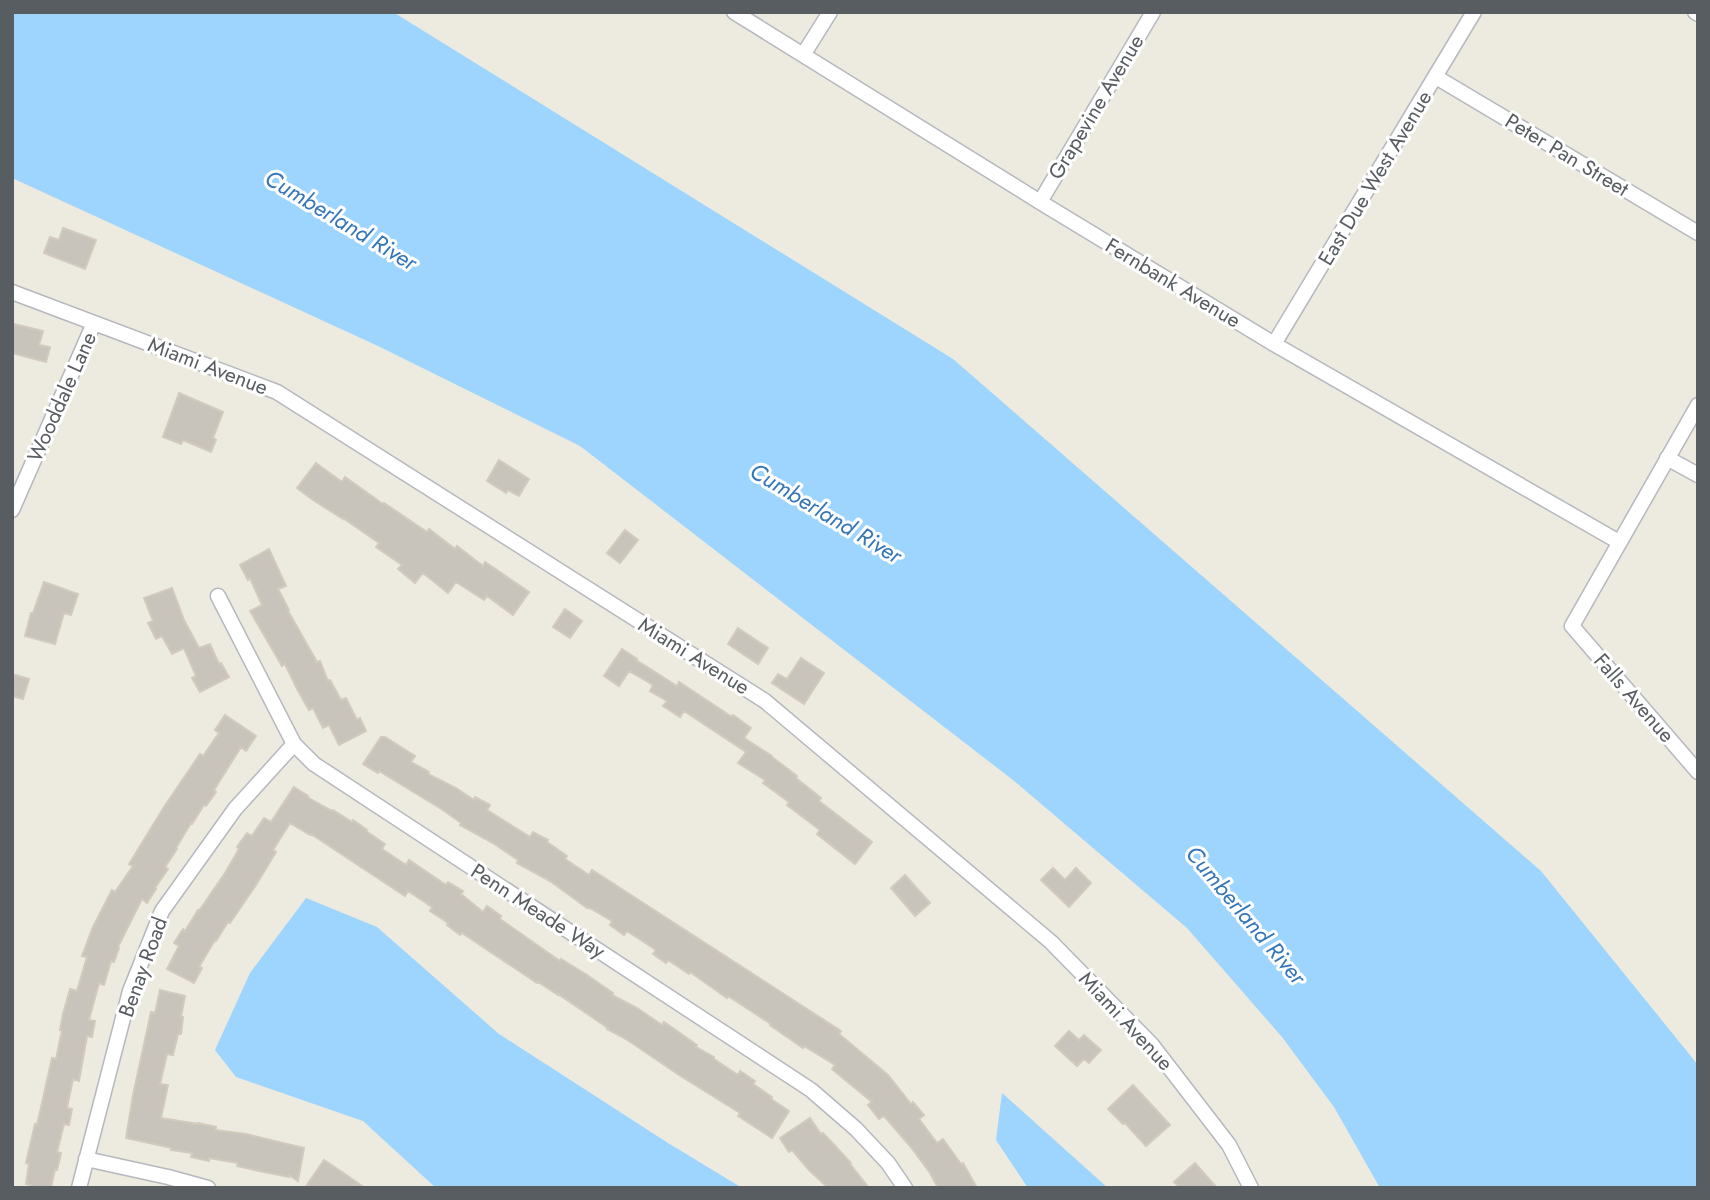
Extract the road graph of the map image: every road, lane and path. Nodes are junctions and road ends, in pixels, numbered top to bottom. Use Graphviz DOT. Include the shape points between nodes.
graph roads {
  1 [pos="734,12"];
  2 [pos="830,12"];
  3 [pos="1153,12"];
  4 [pos="1474,12"];
  5 [pos="803,55"];
  6 [pos="1436,77"];
  7 [pos="1040,202"];
  8 [pos="1698,233"];
  9 [pos="12,292"];
  10 [pos="94,323"];
  11 [pos="1274,344"];
  12 [pos="1698,405"];
  13 [pos="1667,458"];
  14 [pos="1698,475"];
  15 [pos="12,510"];
  16 [pos="1619,542"];
  17 [pos="218,596"];
  18 [pos="294,744"];
  19 [pos="1698,772"];
  20 [pos="86,1159"];
  21 [pos="79,1188"];
  22 [pos="208,1188"];
  23 [pos="905,1188"];
  24 [pos="1251,1188"];
  1 -- 5 [label="street, Fernbank Avenue"];
  2 -- 5 [label="street"];
  3 -- 7 [label="street, Grapevine Avenue"];
  4 -- 6 [label="street, East Due West Avenue"];
  5 -- 7 [label="street, Fernbank Avenue"];
  6 -- 8 [label="street, Peter Pan Street"];
  6 -- 11 [label="street, East Due West Avenue"];
  7 -- 11 [label="street, Fernbank Avenue"];
  9 -- 10 [label="street, Miami Avenue"];
  10 -- 15 [label="street, Wooddale Lane"];
  10 -- 24 [label="street, Miami Avenue" via="277,392 765,701 1060,951 1152,1045 1229,1144"];
  11 -- 16 [label="street, Fernbank Avenue"];
  12 -- 13 [label="street"];
  13 -- 14 [label="street"];
  13 -- 16 [label="street"];
  16 -- 19 [label="street, Falls Avenue" via="1572,626"];
  17 -- 18 [label="street, Penn Meade Way"];
  18 -- 20 [label="street, Benay Road" via="235,809 162,911 130,991"];
  18 -- 23 [label="street, Penn Meade Way" via="314,764 811,1090 856,1129"];
  20 -- 21 [label="street, Benay Road"];
  20 -- 22 [label="street"];
}
